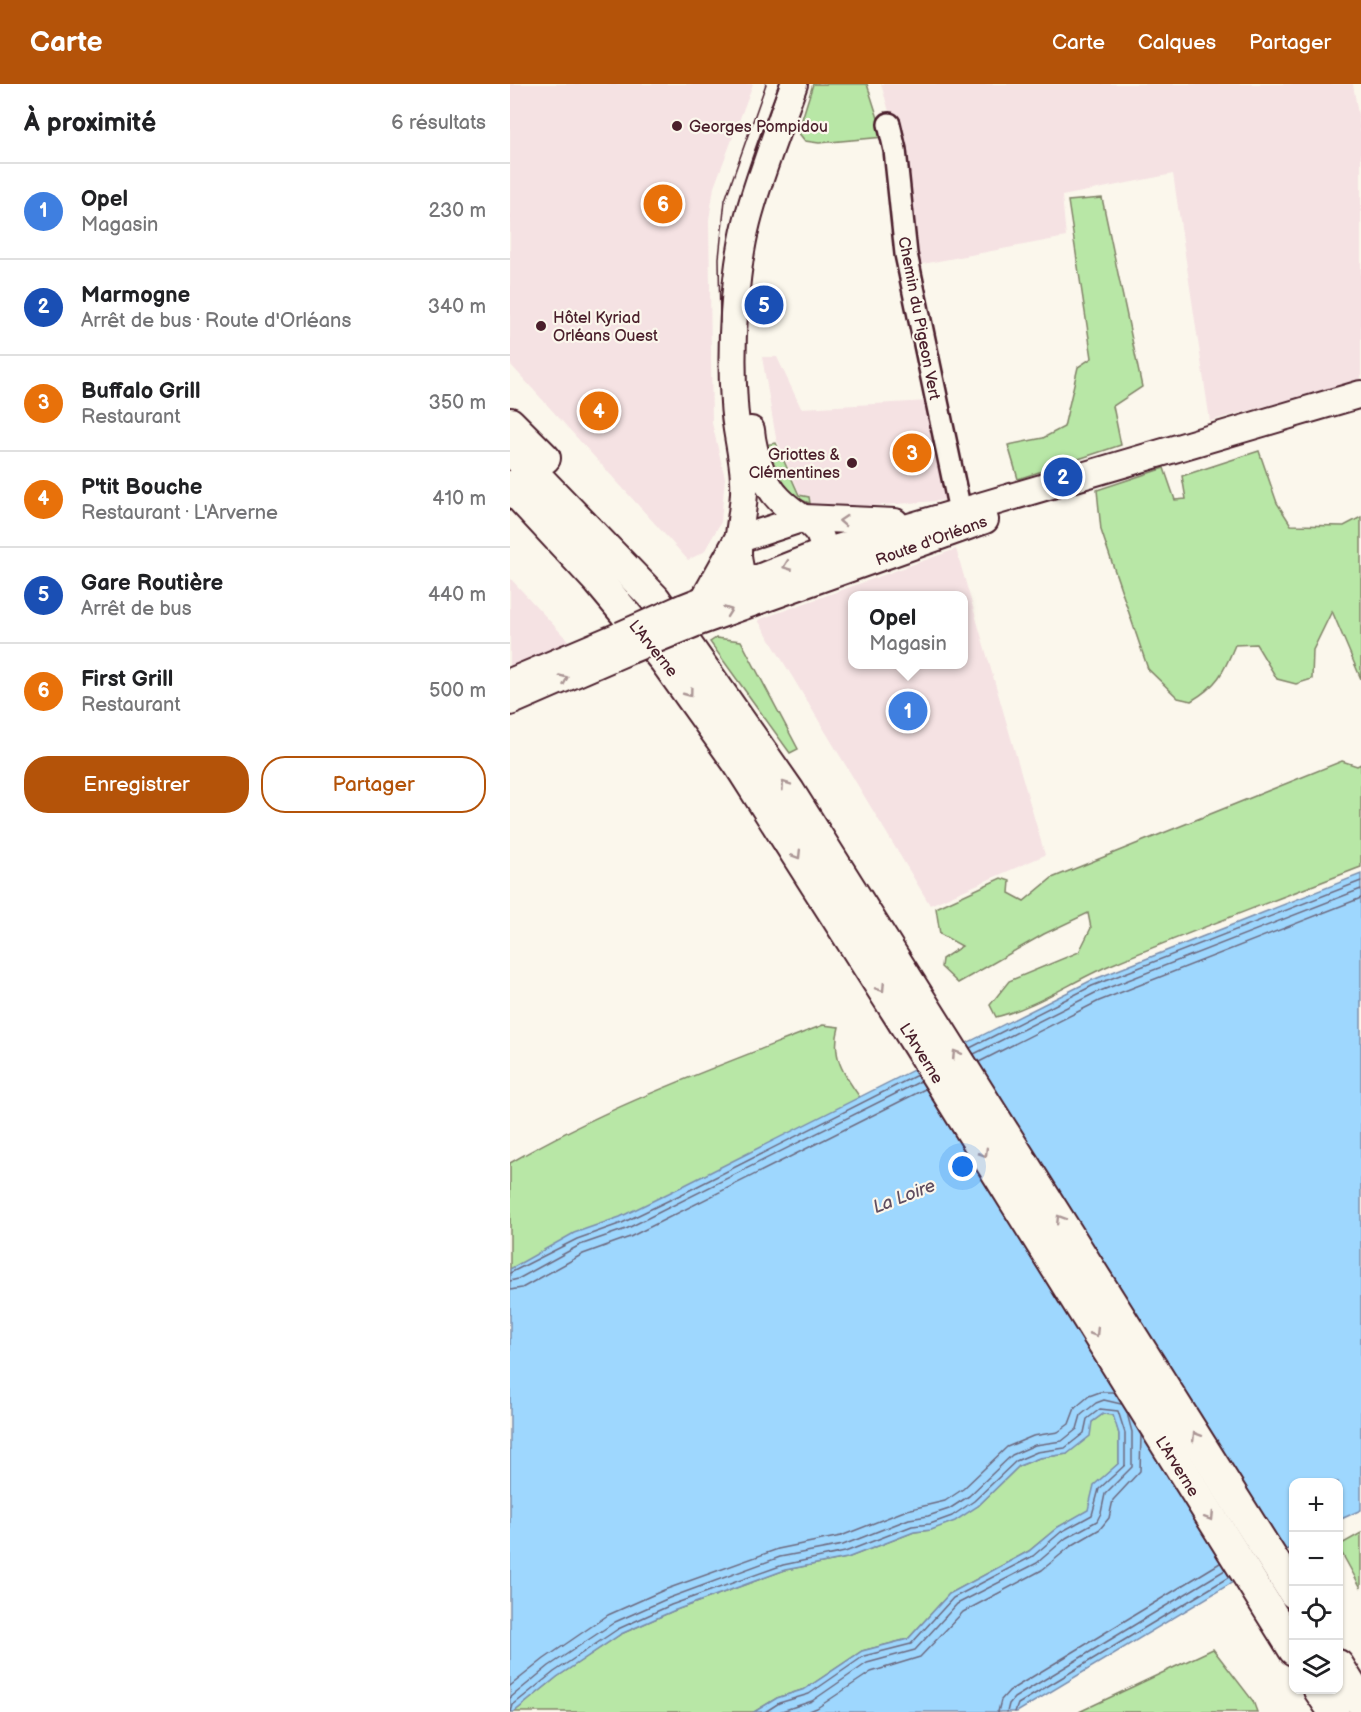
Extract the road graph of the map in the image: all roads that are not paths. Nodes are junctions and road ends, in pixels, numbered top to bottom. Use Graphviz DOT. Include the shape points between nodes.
graph roads {
  1 [pos="794,84"];
  2 [pos="889,124"];
  3 [pos="738,286"];
  4 [pos="1361,394"];
  5 [pos="1361,405"];
  6 [pos="510,423"];
  7 [pos="510,449"];
  8 [pos="510,486"];
  9 [pos="510,505"];
  10 [pos="960,511"];
  11 [pos="804,518"];
  12 [pos="923,521"];
  13 [pos="737,540"];
  14 [pos="824,552"];
  15 [pos="600,582"];
  16 [pos="815,582"];
  17 [pos="753,592"];
  18 [pos="684,607"];
  19 [pos="626,642"];
  20 [pos="510,681"];
  21 [pos="510,702"];
  22 [pos="861,931"];
  23 [pos="1289,1587"];
  24 [pos="1287,1640"];
  25 [pos="1343,1673"];
  26 [pos="1322,1694"];
  27 [pos="1361,1702"];
  28 [pos="1334,1712"];
  1 -- 3 [label="main road" via="751,206"];
  2 -- 10 [label="street, Chemin du Pigeon Vert" via="906,254"];
  3 -- 11 [label="main road" via="746,323 753,445 772,491"];
  3 -- 13 [label="main road" via="734,404 744,502"];
  4 -- 10 [label="main road, Route d'Orléans"];
  5 -- 16 [label="main road, Route d'Orléans" via="1081,486"];
  6 -- 18 [label="highway"];
  7 -- 18 [label="highway, L'Arverne"];
  8 -- 15 [label="highway, L'Arverne"];
  9 -- 15 [label="highway" via="586,583"];
  10 -- 12 [label="main road, Route d'Orléans"];
  12 -- 11 [label="main road, one-way" via="878,523"];
  11 -- 13 [label="main road"];
  11 -- 14 [label="main road" via="817,528"];
  12 -- 14 [label="main road, Route d'Orléans"];
  13 -- 17 [label="main road" via="738,567"];
  13 -- 18 [label="main road"];
  14 -- 16 [label="main road"];
  14 -- 17 [label="main road, Route d'Orléans, one-way"];
  15 -- 22 [label="highway, L'Arverne, one-way" via="665,661"];
  16 -- 17 [label="main road, Route d'Orléans"];
  17 -- 18 [label="main road, Route d'Orléans"];
  18 -- 19 [label="main road, Route d'Orléans, bridge"];
  22 -- 18 [label="highway, L'Arverne, one-way" via="789,791"];
  19 -- 20 [label="main road, Route d'Orléans"];
  21 -- 19 [label="main road, Route d'Orléans, one-way"];
  23 -- 22 [label="highway, L'Arverne, one-way"];
  22 -- 24 [label="highway, L'Arverne, one-way"];
  25 -- 27 [label="highway"];
  26 -- 28 [label="highway"];
}
